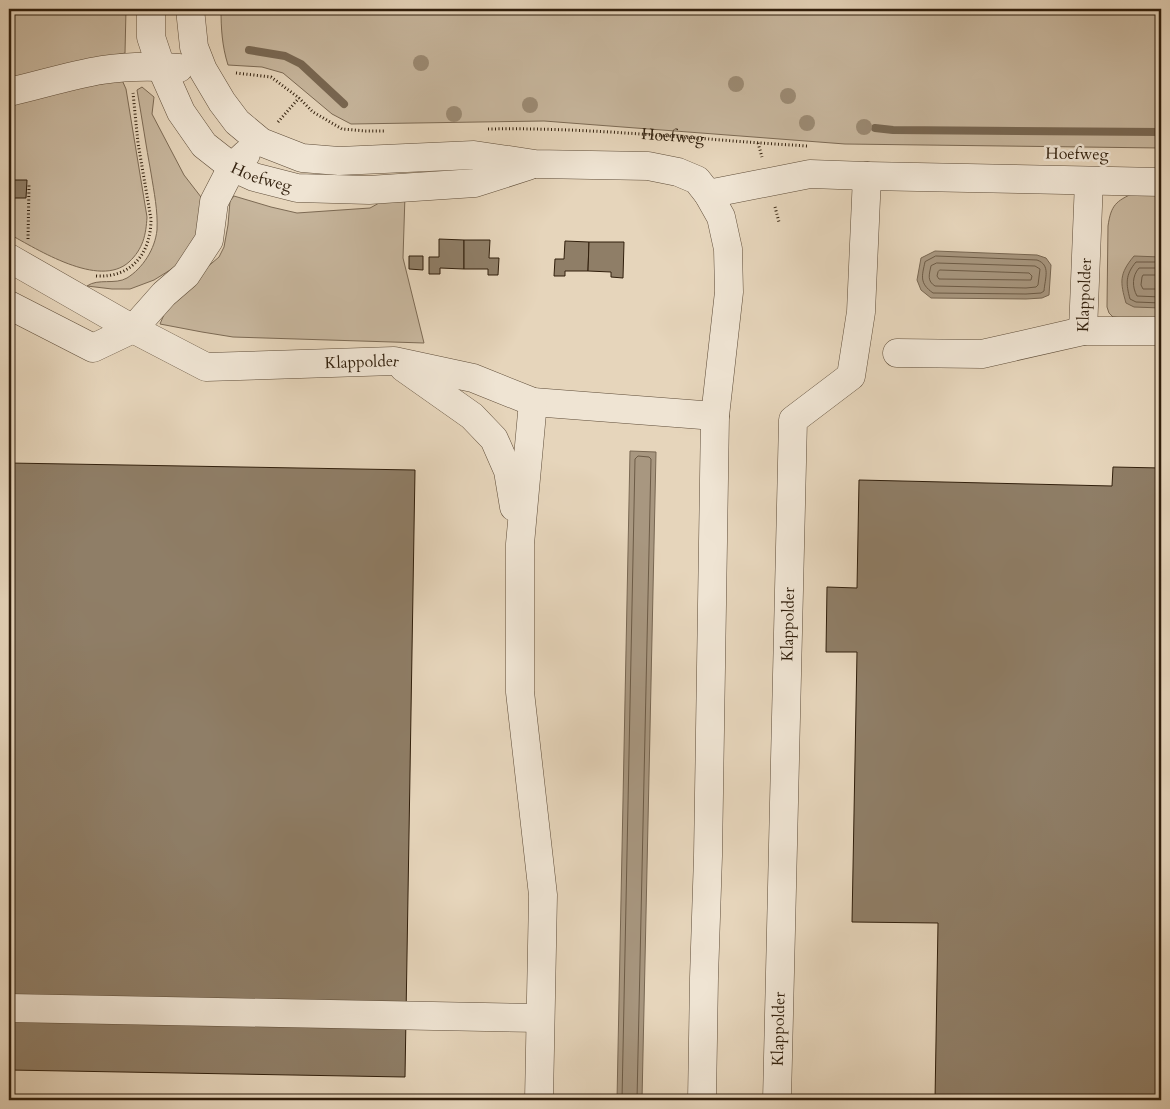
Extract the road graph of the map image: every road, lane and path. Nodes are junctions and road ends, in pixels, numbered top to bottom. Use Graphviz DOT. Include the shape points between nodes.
graph roads {
  1 [pos="151,9"];
  2 [pos="190,9"];
  3 [pos="161,66"];
  4 [pos="130,68"];
  5 [pos="203,70"];
  6 [pos="9,92"];
  7 [pos="483,129"];
  8 [pos="386,131"];
  9 [pos="261,142"];
  10 [pos="816,147"];
  11 [pos="535,164"];
  12 [pos="232,167"];
  13 [pos="867,176"];
  14 [pos="1089,181"];
  15 [pos="1161,182"];
  16 [pos="29,185"];
  17 [pos="708,194"];
  18 [pos="18,249"];
  19 [pos="91,275"];
  20 [pos="9,305"];
  21 [pos="133,329"];
  22 [pos="1084,331"];
  23 [pos="1161,331"];
  24 [pos="897,354"];
  25 [pos="394,361"];
  26 [pos="533,402"];
  27 [pos="715,416"];
  28 [pos="520,544"];
  29 [pos="9,1008"];
  30 [pos="540,1018"];
  31 [pos="539,1100"];
  32 [pos="702,1100"];
  33 [pos="777,1100"];
  1 -- 3 [label="street, Hoefweg" via="151,36"];
  2 -- 5 [label="street, Hoefweg" via="194,47"];
  3 -- 4 [label="street"];
  3 -- 5 [label="street"];
  3 -- 12 [label="street, Hoefweg" via="181,112 204,146"];
  4 -- 6 [label="street" via="102,70"];
  4 -- 19 [label="path" via="151,232 145,251 131,266 113,275"];
  5 -- 8 [label="path" via="271,76 313,112 342,129"];
  5 -- 9 [label="street, Hoefweg" via="236,122"];
  7 -- 10 [label="path, Hoefweg" via="532,128"];
  9 -- 11 [label="street, Hoefweg" via="302,158 339,161 474,155"];
  9 -- 12 [label="street"];
  11 -- 12 [label="street, Hoefweg" via="475,183 369,190 297,188 254,177"];
  11 -- 17 [label="street, Hoefweg" via="648,166 697,180"];
  12 -- 21 [label="street" via="214,202 209,240 186,275"];
  13 -- 14 [label="street, Hoefweg"];
  13 -- 17 [label="street, Hoefweg" via="810,174"];
  13 -- 33 [label="street, Klappolder" via="861,312 850,376 793,420"];
  14 -- 15 [label="street, Hoefweg"];
  14 -- 22 [label="street, Klappolder"];
  16 -- 18 [label="path"];
  17 -- 27 [label="street" via="721,217 728,249 729,292"];
  18 -- 21 [label="street, Klappolder"];
  20 -- 21 [label="street" via="93,348"];
  21 -- 25 [label="street, Klappolder" via="206,367"];
  22 -- 23 [label="street, Klappolder"];
  22 -- 24 [label="street" via="982,354"];
  25 -- 26 [label="street" via="473,378"];
  25 -- 28 [label="street, Klappolder" via="472,416 494,440 508,471"];
  26 -- 27 [label="street"];
  26 -- 28 [label="street, Klappolder"];
  27 -- 32 [label="street"];
  28 -- 30 [label="street, Klappolder" via="520,692 543,895"];
  29 -- 30 [label="street"];
  30 -- 31 [label="street, Klappolder"];
}
